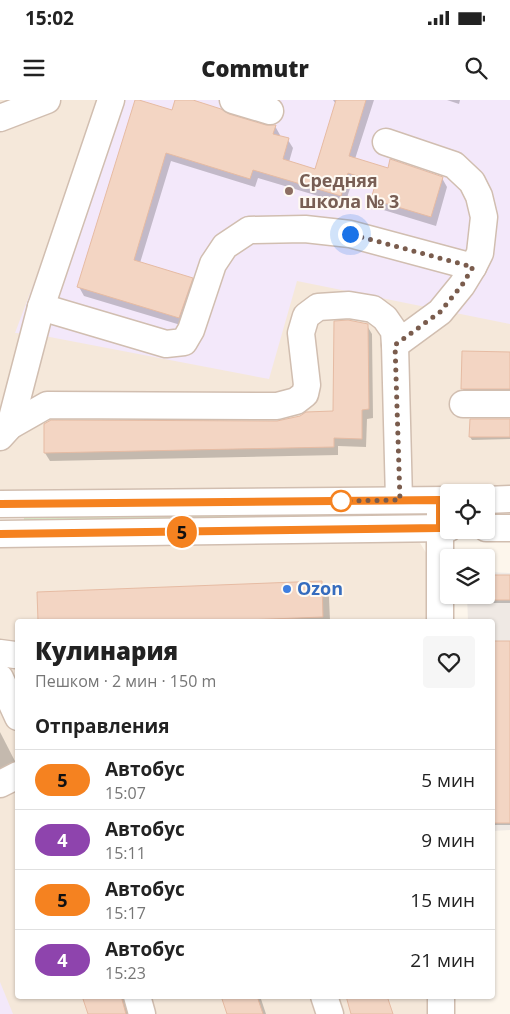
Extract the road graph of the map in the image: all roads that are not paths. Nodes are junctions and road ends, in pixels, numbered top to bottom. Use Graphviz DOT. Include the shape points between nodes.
graph roads {
  1 [pos="47,100"];
  2 [pos="111,100"];
  3 [pos="233,100"];
  4 [pos="270,111"];
  5 [pos="0,118"];
  6 [pos="386,142"];
  7 [pos="473,267"];
  8 [pos="41,307"];
  9 [pos="395,345"];
  10 [pos="463,404"];
  11 [pos="510,404"];
  12 [pos="5,432"];
  13 [pos="510,499"];
  14 [pos="400,500"];
  15 [pos="440,500"];
  16 [pos="495,500"];
  17 [pos="0,504"];
  18 [pos="440,528"];
  19 [pos="495,528"];
  20 [pos="510,528"];
  21 [pos="0,534"];
  22 [pos="442,539"];
  23 [pos="440,619"];
  24 [pos="0,678"];
  25 [pos="15,710"];
  26 [pos="15,776"];
  27 [pos="0,784"];
  28 [pos="137,999"];
  29 [pos="325,999"];
  30 [pos="441,999"];
  31 [pos="142,1014"];
  32 [pos="330,1014"];
  33 [pos="441,1014"];
  1 -- 5 [label="street"];
  2 -- 8 [label="street"];
  3 -- 4 [label="street"];
  6 -- 7 [label="street" via="454,165 472,182 484,217 480,253"];
  7 -- 8 [label="street" via="350,234 305,229 248,230 225,246 213,264 192,330 184,342 166,344"];
  7 -- 9 [label="street" via="440,312"];
  8 -- 12 [label="street"];
  9 -- 12 [label="street" via="394,331 386,318 373,309 349,305 318,307 306,316 301,333 307,385 305,394 296,402 277,406 47,405"];
  9 -- 14 [label="street"];
  10 -- 11 [label="street"];
  13 -- 16 [label="street"];
  14 -- 15 [label="street"];
  14 -- 17 [label="street"];
  18 -- 21 [label="street"];
  19 -- 20 [label="street"];
  22 -- 23 [label="street" via="439,552"];
  24 -- 25 [label="street"];
  26 -- 27 [label="street"];
  28 -- 31 [label="street"];
  29 -- 32 [label="street"];
  30 -- 33 [label="street"];
}
